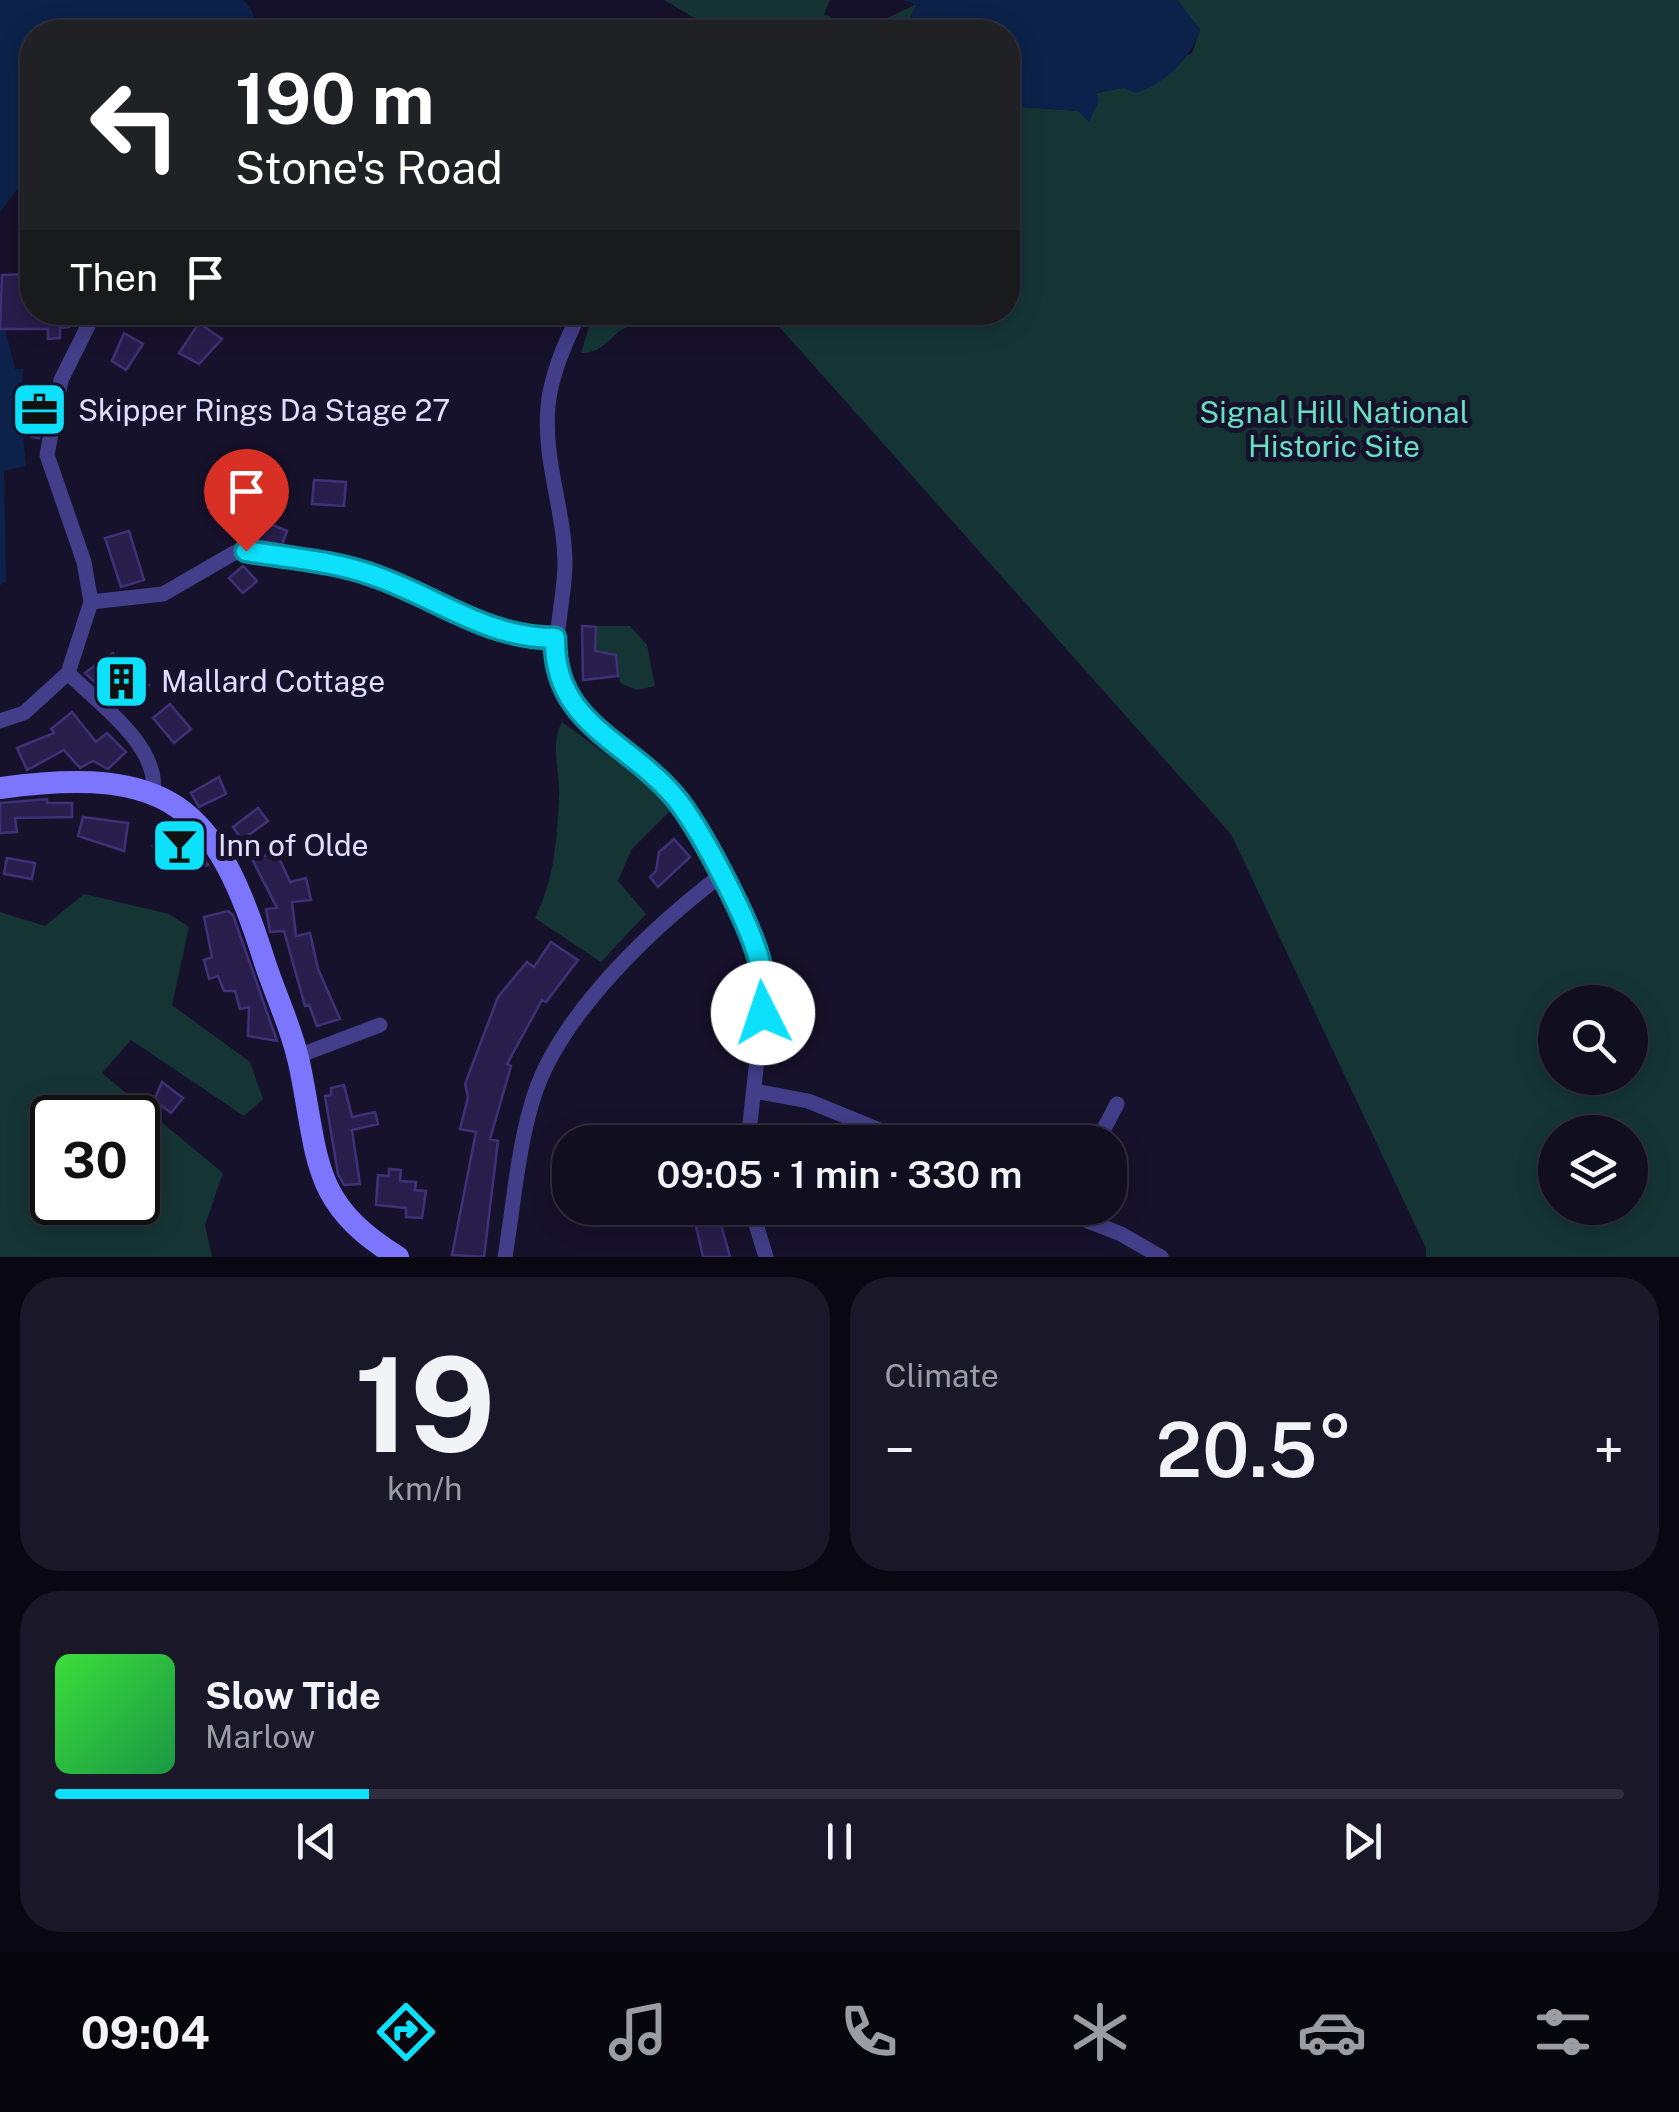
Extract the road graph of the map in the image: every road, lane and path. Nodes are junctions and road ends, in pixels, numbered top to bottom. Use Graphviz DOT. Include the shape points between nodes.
graph roads {
  1 [pos="88,325"];
  2 [pos="575,325"];
  3 [pos="90,602"];
  4 [pos="555,638"];
  5 [pos="68,673"];
  6 [pos="0,721"];
  7 [pos="0,788"];
  8 [pos="153,792"];
  9 [pos="720,876"];
  10 [pos="380,1025"];
  11 [pos="298,1056"];
  12 [pos="756,1091"];
  13 [pos="1117,1104"];
  14 [pos="751,1125"];
  15 [pos="867,1125"];
  16 [pos="1106,1125"];
  17 [pos="756,1225"];
  18 [pos="1105,1225"];
  19 [pos="398,1257"];
  20 [pos="505,1257"];
  21 [pos="766,1257"];
  22 [pos="1161,1257"];
  1 -- 3 [label="street" via="61,380 47,455 84,562"];
  2 -- 4 [label="street" via="548,402 548,458 564,538"];
  3 -- 4 [label="street" via="163,594 246,551 375,576 492,630"];
  3 -- 5 [label="street"];
  4 -- 9 [label="street" via="558,682 568,700 677,799"];
  5 -- 6 [label="street" via="24,713"];
  5 -- 8 [label="street" via="144,754 154,774"];
  7 -- 8 [label="street" via="61,783"];
  8 -- 11 [label="street" via="188,813 228,863"];
  9 -- 12 [label="street" via="762,975"];
  9 -- 20 [label="street" via="659,926 602,988 543,1074"];
  10 -- 11 [label="street"];
  11 -- 19 [label="street" via="317,1162 331,1198 359,1231"];
  12 -- 14 [label="street"];
  12 -- 15 [label="street" via="808,1101"];
  13 -- 16 [label="street"];
  17 -- 21 [label="street"];
  18 -- 22 [label="street"];
}
